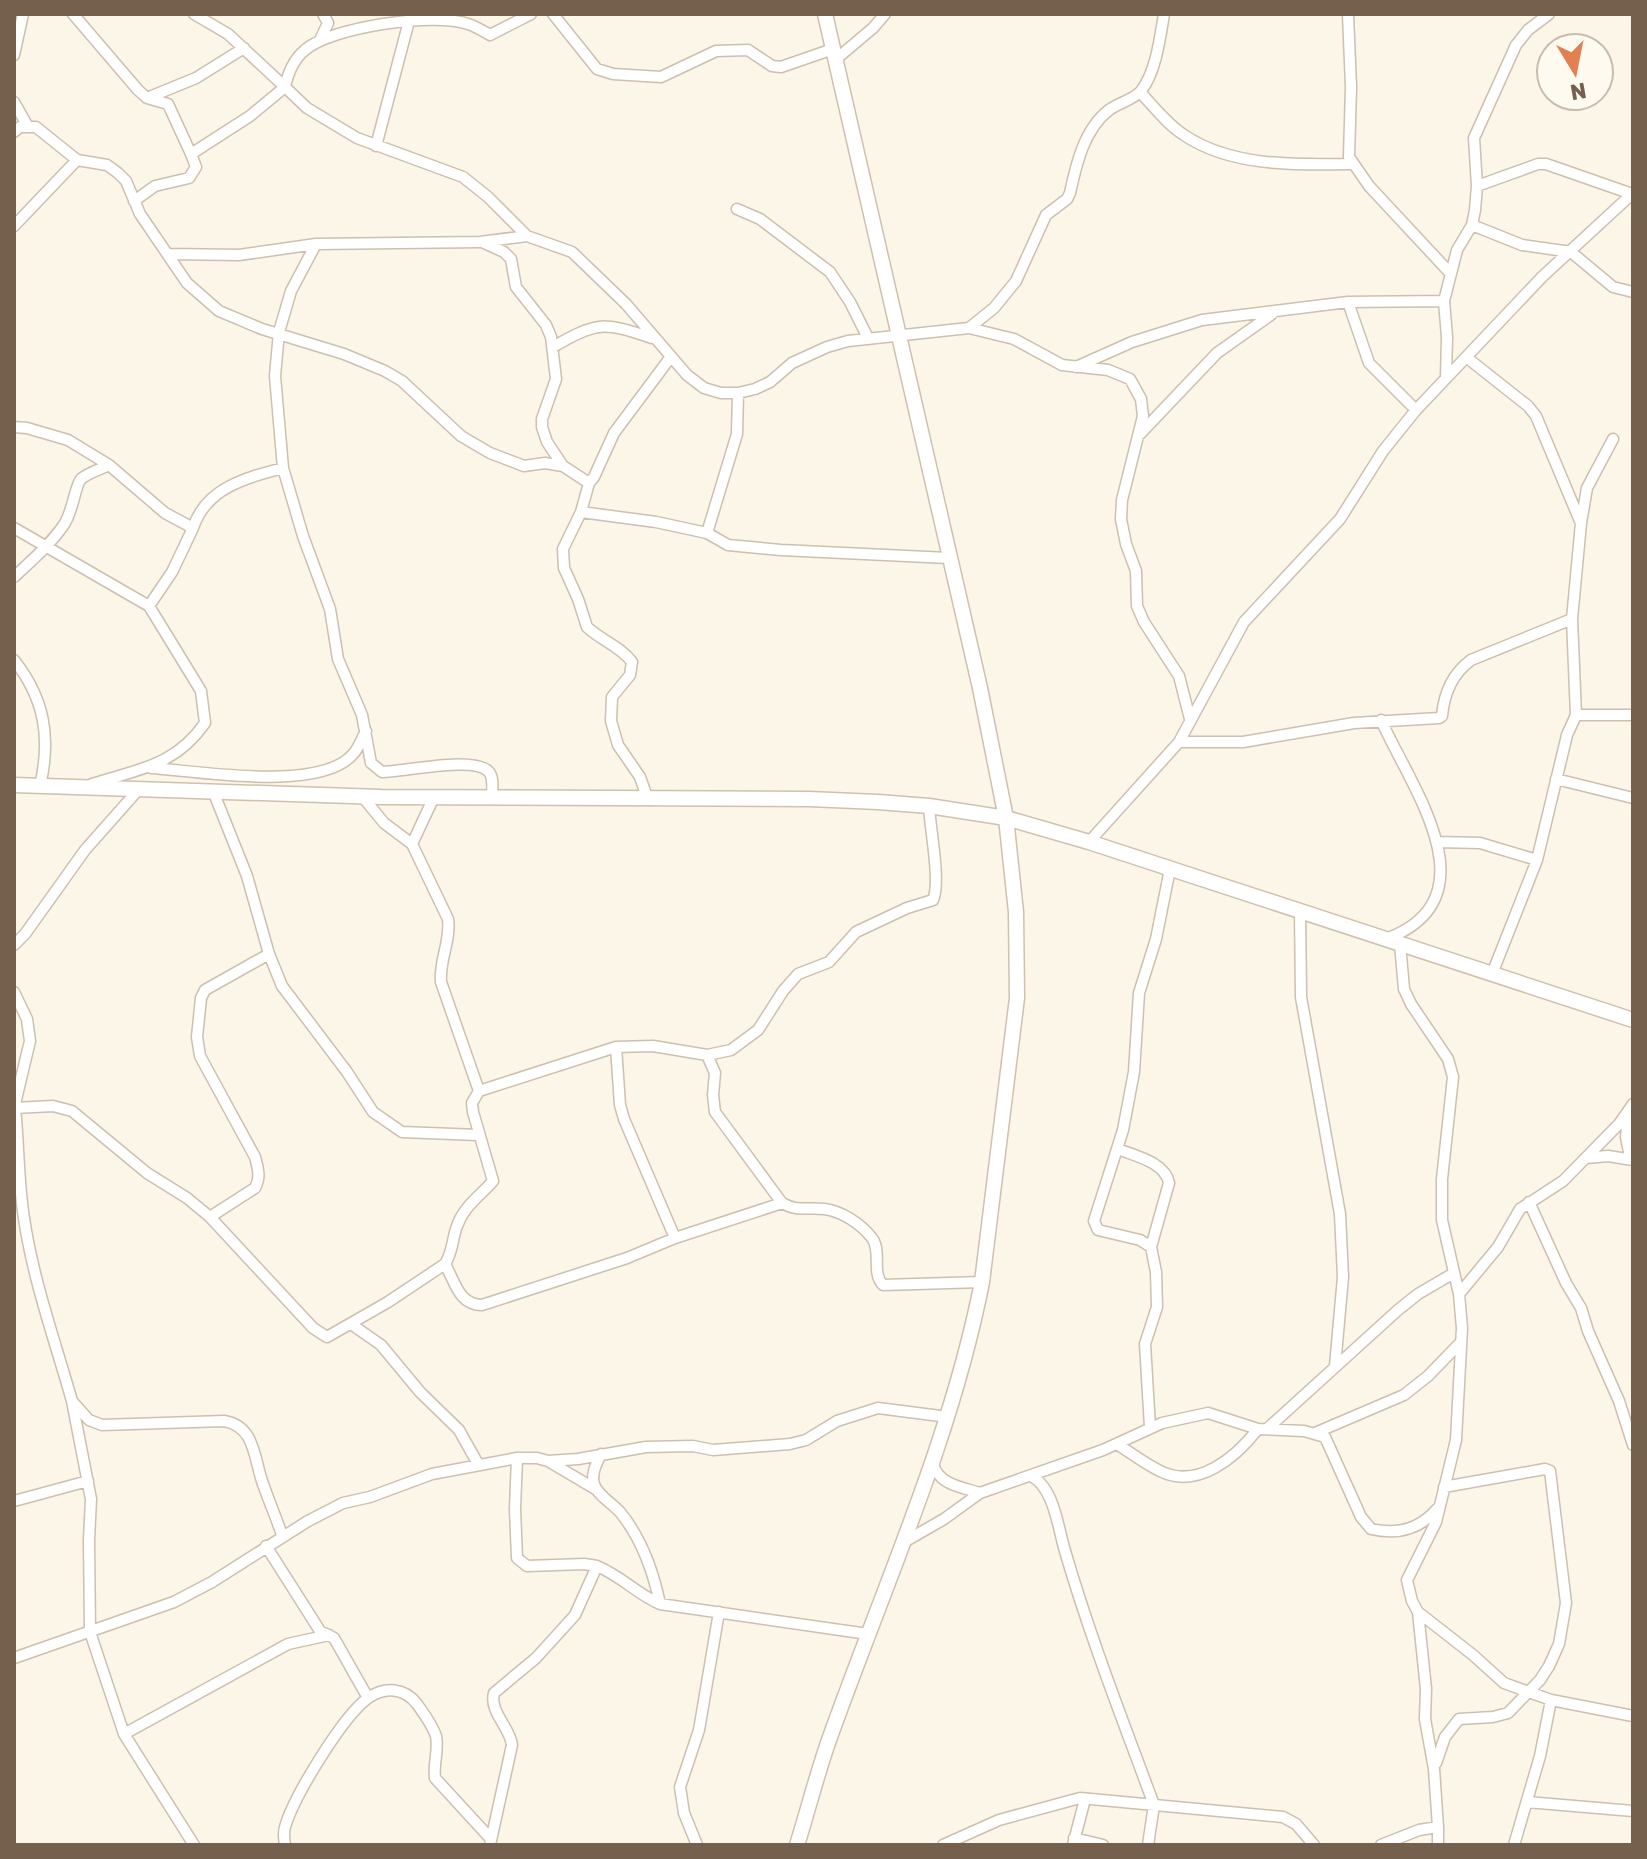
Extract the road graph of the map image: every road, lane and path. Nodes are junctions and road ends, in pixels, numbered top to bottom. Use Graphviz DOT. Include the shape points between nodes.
graph roads {
  1 [pos="23,14"];
  2 [pos="73,14"];
  3 [pos="194,14"];
  4 [pos="323,14"];
  5 [pos="430,14"];
  6 [pos="531,14"];
  7 [pos="553,14"];
  8 [pos="825,14"];
  9 [pos="885,14"];
  10 [pos="1164,14"];
  11 [pos="1348,14"];
  12 [pos="1549,14"];
  13 [pos="414,21"];
  14 [pos="320,40"];
  15 [pos="244,48"];
  16 [pos="834,54"];
  17 [pos="14,55"];
  18 [pos="285,87"];
  19 [pos="1140,92"];
  20 [pos="147,98"];
  21 [pos="14,102"];
  22 [pos="27,125"];
  23 [pos="14,132"];
  24 [pos="376,146"];
  25 [pos="191,154"];
  26 [pos="77,160"];
  27 [pos="1352,164"];
  28 [pos="1477,186"];
  29 [pos="1632,194"];
  30 [pos="134,201"];
  31 [pos="737,209"];
  32 [pos="1472,225"];
  33 [pos="14,226"];
  34 [pos="527,236"];
  35 [pos="480,242"];
  36 [pos="316,244"];
  37 [pos="1571,252"];
  38 [pos="169,254"];
  39 [pos="1451,274"];
  40 [pos="1633,292"];
  41 [pos="1444,301"];
  42 [pos="1348,302"];
  43 [pos="1277,311"];
  44 [pos="969,328"];
  45 [pos="279,332"];
  46 [pos="898,336"];
  47 [pos="868,338"];
  48 [pos="653,339"];
  49 [pos="553,347"];
  50 [pos="1466,357"];
  51 [pos="670,358"];
  52 [pos="1073,368"];
  53 [pos="1446,377"];
  54 [pos="738,393"];
  55 [pos="1416,410"];
  56 [pos="14,427"];
  57 [pos="1140,434"];
  58 [pos="1613,439"];
  59 [pos="109,465"];
  60 [pos="563,466"];
  61 [pos="283,468"];
  62 [pos="589,483"];
  63 [pos="581,512"];
  64 [pos="1581,523"];
  65 [pos="14,528"];
  66 [pos="193,528"];
  67 [pos="707,533"];
  68 [pos="47,546"];
  69 [pos="948,558"];
  70 [pos="14,577"];
  71 [pos="149,606"];
  72 [pos="1572,619"];
  73 [pos="14,660"];
  74 [pos="1576,715"];
  75 [pos="1633,715"];
  76 [pos="1190,719"];
  77 [pos="1381,720"];
  78 [pos="366,731"];
  79 [pos="1179,742"];
  80 [pos="145,767"];
  81 [pos="1556,779"];
  82 [pos="14,785"];
  83 [pos="40,786"];
  84 [pos="81,787"];
  85 [pos="139,789"];
  86 [pos="213,791"];
  87 [pos="362,796"];
  88 [pos="434,797"];
  89 [pos="492,797"];
  90 [pos="1633,798"];
  91 [pos="648,800"];
  92 [pos="929,806"];
  93 [pos="1006,818"];
  94 [pos="1089,842"];
  95 [pos="1437,842"];
  96 [pos="412,844"];
  97 [pos="1537,860"];
  98 [pos="1170,869"];
  99 [pos="1300,911"];
  100 [pos="1393,942"];
  101 [pos="14,945"];
  102 [pos="269,954"];
  103 [pos="1492,974"];
  104 [pos="14,992"];
  105 [pos="1633,1020"];
  106 [pos="616,1047"];
  107 [pos="707,1055"];
  108 [pos="479,1091"];
  109 [pos="15,1108"];
  110 [pos="1631,1108"];
  111 [pos="478,1135"];
  112 [pos="1118,1149"];
  113 [pos="1586,1158"];
  114 [pos="1632,1159"];
  115 [pos="1529,1202"];
  116 [pos="782,1203"];
  117 [pos="210,1217"];
  118 [pos="675,1238"];
  119 [pos="1151,1247"];
  120 [pos="445,1264"];
  121 [pos="1454,1273"];
  122 [pos="982,1282"];
  123 [pos="1459,1294"];
  124 [pos="351,1324"];
  125 [pos="1460,1343"];
  126 [pos="1335,1366"];
  127 [pos="72,1401"];
  128 [pos="948,1417"];
  129 [pos="1150,1427"];
  130 [pos="1263,1429"];
  131 [pos="1315,1433"];
  132 [pos="1117,1444"];
  133 [pos="1633,1445"];
  134 [pos="601,1454"];
  135 [pos="517,1458"];
  136 [pos="548,1461"];
  137 [pos="478,1464"];
  138 [pos="933,1464"];
  139 [pos="1031,1476"];
  140 [pos="88,1481"];
  141 [pos="1444,1487"];
  142 [pos="597,1490"];
  143 [pos="980,1493"];
  144 [pos="14,1501"];
  145 [pos="1439,1508"];
  146 [pos="282,1535"];
  147 [pos="901,1544"];
  148 [pos="266,1546"];
  149 [pos="597,1566"];
  150 [pos="660,1604"];
  151 [pos="719,1612"];
  152 [pos="1418,1612"];
  153 [pos="90,1632"];
  154 [pos="868,1634"];
  155 [pos="329,1635"];
  156 [pos="14,1658"];
  157 [pos="1527,1692"];
  158 [pos="368,1698"];
  159 [pos="1551,1700"];
  160 [pos="1633,1716"];
  161 [pos="124,1734"];
  162 [pos="1434,1769"];
  163 [pos="1085,1799"];
  164 [pos="1064,1802"];
  165 [pos="1527,1802"];
  166 [pos="1154,1805"];
  167 [pos="1633,1811"];
  168 [pos="1078,1821"];
  169 [pos="1438,1827"];
  170 [pos="966,1840"];
  171 [pos="490,1842"];
  172 [pos="1074,1842"];
  173 [pos="194,1845"];
  174 [pos="285,1845"];
  175 [pos="697,1845"];
  176 [pos="797,1845"];
  177 [pos="943,1845"];
  178 [pos="1103,1845"];
  179 [pos="1148,1845"];
  180 [pos="1314,1845"];
  181 [pos="1381,1845"];
  182 [pos="1438,1845"];
  183 [pos="1514,1845"];
  1 -- 17 [label="street"];
  2 -- 20 [label="street"];
  3 -- 15 [label="street"];
  4 -- 14 [label="street" via="328,23"];
  5 -- 13 [label="street"];
  6 -- 13 [label="street" via="490,35 467,23"];
  7 -- 16 [label="street" via="597,69 613,74 661,77 710,51 741,48 781,67"];
  8 -- 16 [label="street"];
  9 -- 16 [label="street"];
  10 -- 19 [label="street" via="1152,68"];
  11 -- 27 [label="street"];
  12 -- 28 [label="street" via="1516,45 1479,125 1474,148"];
  13 -- 14 [label="street"];
  13 -- 24 [label="street"];
  14 -- 18 [label="street" via="296,60"];
  15 -- 18 [label="street"];
  15 -- 20 [label="street" via="196,78"];
  16 -- 46 [label="street"];
  18 -- 24 [label="street" via="307,108"];
  18 -- 25 [label="street"];
  19 -- 27 [label="street" via="1171,125 1198,143 1273,163"];
  19 -- 44 [label="street" via="1098,120 1067,199 1043,220 1016,281"];
  20 -- 25 [label="street" via="168,104"];
  21 -- 22 [label="street"];
  22 -- 23 [label="street"];
  22 -- 26 [label="street"];
  24 -- 34 [label="street" via="463,177"];
  25 -- 30 [label="street" via="196,167 189,178 155,186"];
  26 -- 30 [label="street" via="107,165 126,181"];
  26 -- 33 [label="street"];
  27 -- 39 [label="street"];
  28 -- 29 [label="street" via="1546,164"];
  28 -- 32 [label="street"];
  29 -- 37 [label="street"];
  30 -- 38 [label="street"];
  31 -- 47 [label="street" via="760,219 830,272"];
  32 -- 37 [label="street" via="1522,245"];
  32 -- 39 [label="street"];
  34 -- 35 [label="street"];
  34 -- 48 [label="street" via="572,252 626,304"];
  35 -- 36 [label="street"];
  35 -- 49 [label="street" via="511,259 516,287 546,325"];
  36 -- 38 [label="street" via="239,255"];
  36 -- 45 [label="street" via="291,291"];
  37 -- 40 [label="street" via="1613,287"];
  37 -- 50 [label="street"];
  38 -- 45 [label="street" via="197,294 219,311"];
  39 -- 41 [label="street"];
  41 -- 42 [label="street"];
  41 -- 53 [label="street"];
  42 -- 43 [label="street"];
  42 -- 55 [label="street" via="1369,363"];
  43 -- 52 [label="street" via="1171,328"];
  43 -- 57 [label="street" via="1217,353"];
  44 -- 46 [label="street"];
  44 -- 52 [label="street" via="1014,339"];
  45 -- 60 [label="street" via="402,381 461,436 490,453 524,466"];
  45 -- 61 [label="street" via="275,376"];
  46 -- 47 [label="street"];
  46 -- 69 [label="street"];
  47 -- 54 [label="street" via="818,350 770,382"];
  48 -- 49 [label="street" via="606,324"];
  48 -- 51 [label="street"];
  49 -- 60 [label="street" via="556,379 542,427"];
  50 -- 53 [label="street"];
  50 -- 64 [label="street" via="1536,416"];
  51 -- 54 [label="street" via="704,388"];
  51 -- 62 [label="street" via="614,433"];
  52 -- 57 [label="street" via="1108,370 1130,379 1141,399"];
  53 -- 55 [label="street"];
  54 -- 67 [label="street" via="737,434"];
  55 -- 76 [label="street" via="1340,519 1244,622"];
  56 -- 59 [label="street" via="60,436"];
  57 -- 76 [label="street" via="1121,519 1136,571 1137,606 1179,676"];
  58 -- 64 [label="street" via="1587,488"];
  59 -- 66 [label="street" via="165,513"];
  59 -- 68 [label="street" via="80,480 71,513"];
  60 -- 62 [label="street"];
  61 -- 66 [label="street" via="242,480 211,498"];
  61 -- 78 [label="street" via="330,609 338,659"];
  62 -- 63 [label="street"];
  63 -- 67 [label="street"];
  63 -- 91 [label="street" via="562,559 587,627 632,662 630,675 612,697 611,721"];
  64 -- 72 [label="street"];
  65 -- 68 [label="street"];
  66 -- 71 [label="street"];
  67 -- 69 [label="street" via="728,545"];
  68 -- 70 [label="street"];
  68 -- 71 [label="street"];
  69 -- 93 [label="street"];
  71 -- 80 [label="street" via="201,691 205,723 184,749"];
  72 -- 74 [label="street"];
  72 -- 77 [label="street" via="1461,667 1453,676 1441,718"];
  73 -- 83 [label="street" via="44,718"];
  74 -- 75 [label="street"];
  74 -- 81 [label="street"];
  76 -- 79 [label="street"];
  77 -- 79 [label="street" via="1262,740"];
  77 -- 95 [label="street" via="1422,798"];
  78 -- 80 [label="street" via="343,763 309,775 221,775"];
  78 -- 89 [label="street" via="371,763 378,771 482,767 491,777"];
  79 -- 94 [label="street"];
  80 -- 84 [label="street"];
  81 -- 90 [label="street"];
  81 -- 97 [label="street"];
  82 -- 83 [label="street"];
  83 -- 84 [label="street"];
  84 -- 85 [label="street"];
  85 -- 86 [label="street"];
  85 -- 101 [label="street"];
  86 -- 87 [label="street"];
  86 -- 102 [label="street" via="247,876"];
  87 -- 88 [label="street"];
  87 -- 96 [label="street" via="384,823"];
  88 -- 89 [label="street"];
  88 -- 96 [label="street"];
  89 -- 91 [label="street"];
  91 -- 92 [label="street" via="809,799"];
  92 -- 93 [label="street"];
  92 -- 107 [label="street" via="933,900 856,932 829,962 798,974 758,1030 741,1044"];
  93 -- 94 [label="street"];
  93 -- 122 [label="street" via="1016,912 1017,998"];
  94 -- 98 [label="street"];
  95 -- 97 [label="street" via="1480,843"];
  95 -- 100 [label="street" via="1440,877 1435,898"];
  96 -- 108 [label="street" via="448,919 441,982"];
  97 -- 103 [label="street"];
  98 -- 99 [label="street"];
  98 -- 112 [label="street" via="1139,993 1134,1072"];
  99 -- 100 [label="street"];
  99 -- 126 [label="street" via="1301,997 1340,1214 1343,1277"];
  100 -- 103 [label="street"];
  100 -- 121 [label="street" via="1404,989 1448,1059 1453,1077 1442,1220"];
  102 -- 111 [label="street" via="282,986 379,1117 402,1132"];
  102 -- 117 [label="street" via="212,985 201,998 200,1056 259,1171 255,1188"];
  103 -- 105 [label="street"];
  104 -- 109 [label="street" via="30,1041"];
  106 -- 107 [label="street" via="653,1046"];
  106 -- 108 [label="street"];
  106 -- 118 [label="street" via="624,1119"];
  107 -- 116 [label="street" via="715,1073 715,1112"];
  108 -- 111 [label="street" via="472,1103"];
  109 -- 117 [label="street" via="72,1111"];
  109 -- 127 [label="street" via="30,1256"];
  110 -- 113 [label="street"];
  110 -- 114 [label="street" via="1625,1130"];
  111 -- 120 [label="street" via="493,1181 469,1204"];
  112 -- 119 [label="street" via="1167,1176"];
  112 -- 119 [label="street" via="1095,1226"];
  113 -- 114 [label="street"];
  113 -- 115 [label="street" via="1552,1190"];
  115 -- 123 [label="street"];
  115 -- 133 [label="street" via="1581,1308"];
  116 -- 118 [label="street"];
  116 -- 122 [label="street" via="797,1211 830,1210 856,1224 875,1243 883,1285"];
  117 -- 124 [label="street" via="317,1332 331,1336"];
  118 -- 120 [label="street" via="482,1305 464,1300"];
  119 -- 129 [label="street" via="1157,1307 1145,1344"];
  120 -- 124 [label="street"];
  121 -- 123 [label="street"];
  121 -- 126 [label="street" via="1418,1294"];
  122 -- 128 [label="street"];
  123 -- 125 [label="street"];
  124 -- 137 [label="street" via="381,1345 459,1430"];
  125 -- 131 [label="street" via="1404,1395"];
  125 -- 141 [label="street" via="1456,1440"];
  126 -- 130 [label="street"];
  127 -- 140 [label="street"];
  127 -- 146 [label="street" via="89,1420 102,1425 236,1425 255,1450"];
  128 -- 134 [label="street" via="878,1408 790,1444 713,1450 667,1445"];
  128 -- 138 [label="street"];
  129 -- 130 [label="street" via="1208,1413"];
  129 -- 132 [label="street"];
  130 -- 131 [label="street"];
  130 -- 132 [label="street" via="1220,1465 1184,1478 1163,1473"];
  131 -- 145 [label="street" via="1328,1442 1371,1529 1416,1527"];
  132 -- 139 [label="street"];
  134 -- 136 [label="street"];
  134 -- 142 [label="street" via="593,1482"];
  135 -- 136 [label="street"];
  135 -- 137 [label="street"];
  135 -- 149 [label="street" via="517,1558 527,1566"];
  136 -- 142 [label="street"];
  137 -- 146 [label="street" via="343,1503"];
  138 -- 143 [label="street" via="942,1480"];
  138 -- 147 [label="street"];
  139 -- 143 [label="street"];
  139 -- 166 [label="street" via="1040,1480 1050,1499"];
  140 -- 144 [label="street"];
  140 -- 153 [label="street"];
  141 -- 145 [label="street"];
  141 -- 157 [label="street" via="1550,1471 1565,1606 1559,1644"];
  142 -- 150 [label="street" via="635,1532 648,1557"];
  143 -- 147 [label="street"];
  145 -- 152 [label="street" via="1407,1580"];
  146 -- 148 [label="street"];
  147 -- 154 [label="street"];
  148 -- 153 [label="street" via="194,1593"];
  148 -- 155 [label="street" via="320,1631"];
  149 -- 150 [label="street"];
  149 -- 171 [label="street" via="575,1615 492,1698 512,1745"];
  150 -- 151 [label="street"];
  151 -- 154 [label="street"];
  151 -- 175 [label="street" via="699,1730 680,1787"];
  152 -- 157 [label="street" via="1504,1683"];
  152 -- 162 [label="street"];
  153 -- 156 [label="street"];
  153 -- 161 [label="street"];
  154 -- 176 [label="street"];
  155 -- 158 [label="street"];
  155 -- 161 [label="street" via="288,1644"];
  157 -- 159 [label="street"];
  157 -- 162 [label="street" via="1508,1713 1459,1719 1445,1737"];
  158 -- 171 [label="street" via="390,1690 410,1695 435,1733 435,1778"];
  158 -- 174 [label="street" via="336,1735 298,1797 284,1829"];
  159 -- 160 [label="street"];
  159 -- 165 [label="street"];
  161 -- 173 [label="street"];
  162 -- 169 [label="street"];
  163 -- 164 [label="street"];
  163 -- 166 [label="street"];
  163 -- 168 [label="street"];
  164 -- 168 [label="street"];
  164 -- 170 [label="street" via="999,1820"];
  165 -- 167 [label="street"];
  165 -- 183 [label="street"];
  166 -- 179 [label="street"];
  166 -- 180 [label="street" via="1283,1817"];
  168 -- 172 [label="street"];
  169 -- 181 [label="street"];
  169 -- 182 [label="street"];
  170 -- 177 [label="street"];
  172 -- 178 [label="street"];
}
